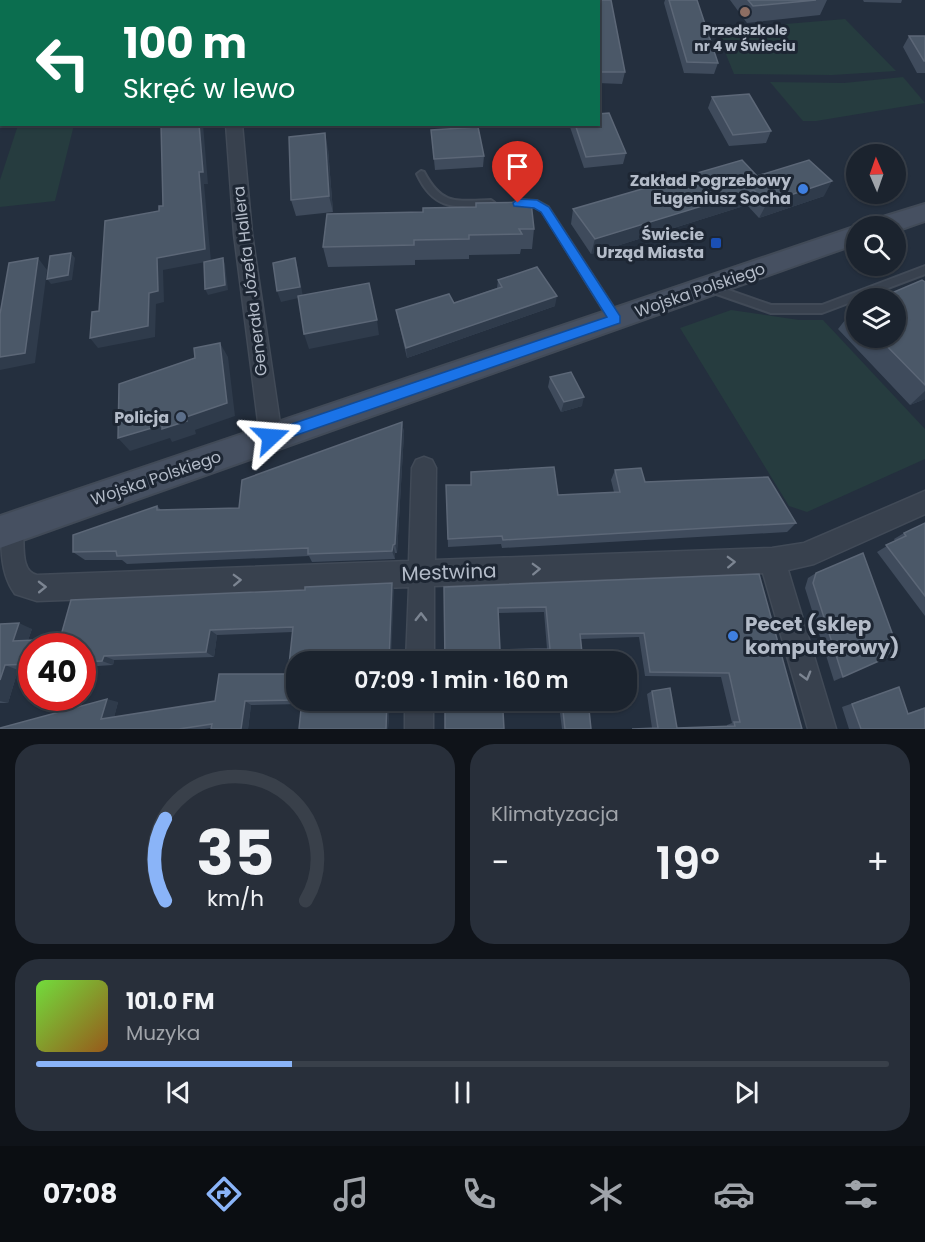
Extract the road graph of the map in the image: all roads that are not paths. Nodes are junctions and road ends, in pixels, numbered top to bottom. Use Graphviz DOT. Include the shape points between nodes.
graph roads {
  1 [pos="234,126"];
  2 [pos="421,174"];
  3 [pos="497,203"];
  4 [pos="508,203"];
  5 [pos="925,212"];
  6 [pos="906,218"];
  7 [pos="846,239"];
  8 [pos="925,270"];
  9 [pos="708,287"];
  10 [pos="615,319"];
  11 [pos="271,437"];
  12 [pos="424,468"];
  13 [pos="925,502"];
  14 [pos="6,530"];
  15 [pos="772,560"];
  16 [pos="422,572"];
  17 [pos="420,651"];
  18 [pos="419,711"];
  19 [pos="419,729"];
  20 [pos="822,729"];
  1 -- 11 [label="street, Generała Józefa Hallera" via="243,234"];
  2 -- 3 [label="lane" via="433,196 444,201"];
  4 -- 10 [label="lane" via="537,204 545,209"];
  5 -- 6 [label="street"];
  7 -- 9 [label="street, Wojska Polskiego"];
  8 -- 9 [label="lane" via="822,309 771,309"];
  9 -- 10 [label="street, Wojska Polskiego"];
  10 -- 11 [label="street, Wojska Polskiego"];
  11 -- 14 [label="street, Wojska Polskiego"];
  12 -- 16 [label="street"];
  13 -- 15 [label="street, Mestwina" via="805,555"];
  14 -- 16 [label="street, Mestwina, one-way" via="16,579 30,587"];
  16 -- 15 [label="street, Mestwina, one-way"];
  15 -- 20 [label="street, one-way"];
  17 -- 16 [label="street, one-way"];
  18 -- 19 [label="street"];
}
